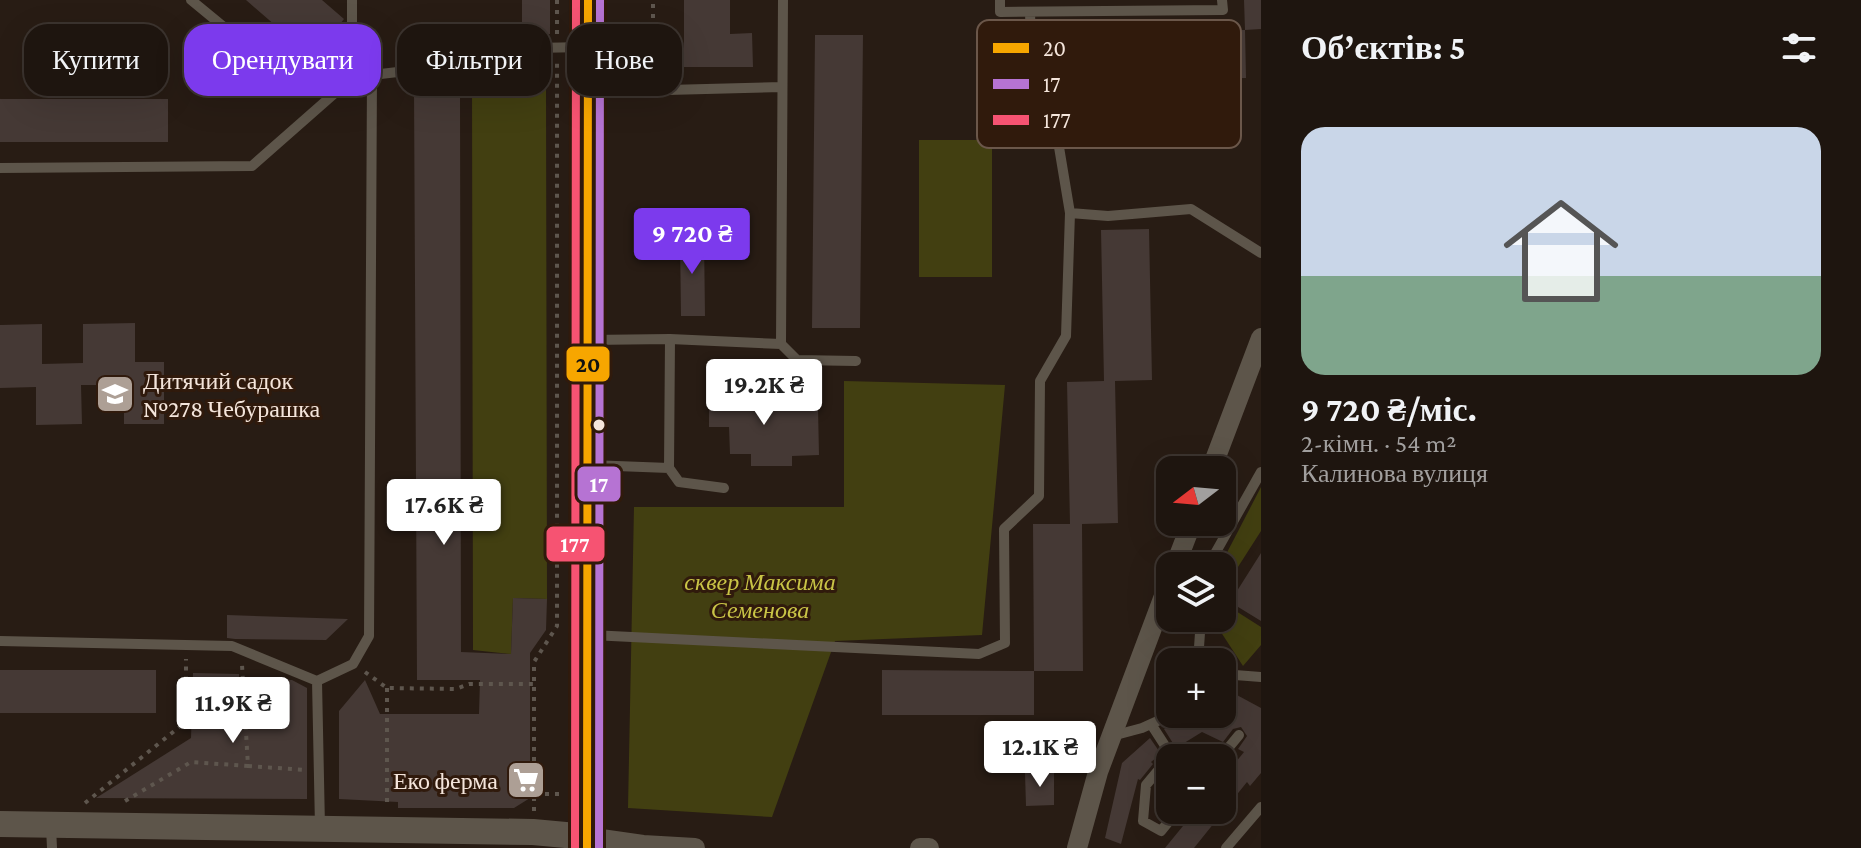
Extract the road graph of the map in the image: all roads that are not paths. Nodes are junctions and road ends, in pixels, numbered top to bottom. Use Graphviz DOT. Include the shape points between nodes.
graph roads {
  1 [pos="191,0"];
  2 [pos="352,0"];
  3 [pos="588,0"];
  4 [pos="783,0"];
  5 [pos="1000,0"];
  6 [pos="1222,0"];
  7 [pos="1080,6"];
  8 [pos="1030,12"];
  9 [pos="1030,20"];
  10 [pos="220,24"];
  11 [pos="352,24"];
  12 [pos="588,24"];
  13 [pos="567,47"];
  14 [pos="381,74"];
  15 [pos="782,87"];
  16 [pos="682,90"];
  17 [pos="332,96"];
  18 [pos="372,96"];
  19 [pos="588,96"];
  20 [pos="1059,148"];
  21 [pos="0,168"];
  22 [pos="1070,213"];
  23 [pos="1261,253"];
  24 [pos="1261,338"];
  25 [pos="670,339"];
  26 [pos="587,340"];
  27 [pos="781,344"];
  28 [pos="856,361"];
  29 [pos="1216,456"];
  30 [pos="588,465"];
  31 [pos="669,468"];
  32 [pos="1261,472"];
  33 [pos="724,488"];
  34 [pos="1216,552"];
  35 [pos="1156,618"];
  36 [pos="589,635"];
  37 [pos="0,641"];
  38 [pos="1236,675"];
  39 [pos="1261,677"];
  40 [pos="317,681"];
  41 [pos="1156,722"];
  42 [pos="1151,724"];
  43 [pos="1239,735"];
  44 [pos="1112,736"];
  45 [pos="1165,744"];
  46 [pos="1232,744"];
  47 [pos="1156,775"];
  48 [pos="1261,807"];
  49 [pos="0,824"];
  50 [pos="1167,824"];
  51 [pos="320,829"];
  52 [pos="52,837"];
  53 [pos="587,843"];
  54 [pos="695,848"];
  55 [pos="1077,848"];
  56 [pos="1226,848"];
  1 -- 10 [label="lane"];
  2 -- 11 [label="lane"];
  3 -- 12 [label="main road"];
  4 -- 15 [label="lane"];
  5 -- 8 [label="lane" via="1000,12"];
  6 -- 7 [label="lane" via="1223,10"];
  7 -- 8 [label="lane"];
  8 -- 9 [label="lane"];
  13 -- 14 [label="lane" via="478,49 432,68"];
  15 -- 16 [label="lane"];
  15 -- 27 [label="lane"];
  17 -- 21 [label="lane" via="252,166"];
  18 -- 40 [label="lane" via="369,636 353,664"];
  19 -- 26 [label="main road"];
  20 -- 22 [label="lane"];
  22 -- 23 [label="lane" via="1108,216 1191,209"];
  22 -- 36 [label="lane" via="1066,336 1040,381 1039,496 1004,529 1005,643 979,654"];
  24 -- 29 [label="street"];
  25 -- 26 [label="lane"];
  25 -- 27 [label="lane"];
  25 -- 31 [label="lane"];
  26 -- 30 [label="main road"];
  27 -- 28 [label="lane" via="797,360"];
  30 -- 31 [label="lane"];
  30 -- 36 [label="main road"];
  31 -- 33 [label="lane" via="679,482"];
  32 -- 34 [label="lane"];
  35 -- 44 [label="street"];
  36 -- 53 [label="main road"];
  37 -- 40 [label="lane" via="232,646"];
  38 -- 39 [label="lane"];
  40 -- 51 [label="lane"];
  41 -- 42 [label="lane"];
  42 -- 44 [label="lane"];
  42 -- 45 [label="lane"];
  43 -- 46 [label="lane"];
  44 -- 55 [label="street"];
  47 -- 50 [label="lane" via="1146,785 1143,821 1161,831"];
  48 -- 56 [label="lane"];
  49 -- 52 [label="street"];
  51 -- 52 [label="street"];
  51 -- 53 [label="street" via="533,832"];
  53 -- 54 [label="street"];
}
